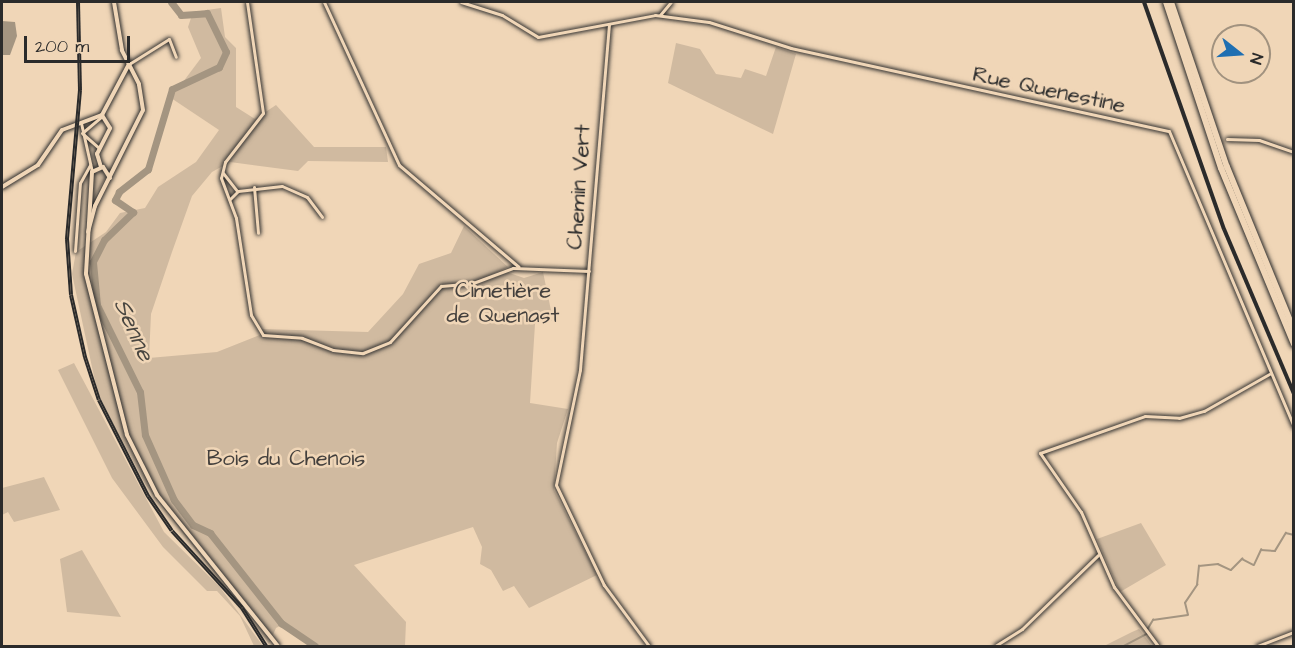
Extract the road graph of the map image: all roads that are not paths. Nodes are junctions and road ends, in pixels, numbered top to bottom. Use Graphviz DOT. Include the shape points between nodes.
graph roads {
  1 [pos="114,2"];
  2 [pos="248,2"];
  3 [pos="324,2"];
  4 [pos="461,2"];
  5 [pos="671,2"];
  6 [pos="1166,2"];
  7 [pos="1172,2"];
  8 [pos="660,15"];
  9 [pos="609,24"];
  10 [pos="176,57"];
  11 [pos="129,64"];
  12 [pos="102,115"];
  13 [pos="81,123"];
  14 [pos="82,134"];
  15 [pos="1227,139"];
  16 [pos="99,148"];
  17 [pos="1293,152"];
  18 [pos="119,161"];
  19 [pos="90,165"];
  20 [pos="103,167"];
  21 [pos="222,171"];
  22 [pos="92,172"];
  23 [pos="110,178"];
  24 [pos="2,187"];
  25 [pos="254,187"];
  26 [pos="238,191"];
  27 [pos="89,197"];
  28 [pos="230,199"];
  29 [pos="97,204"];
  30 [pos="322,217"];
  31 [pos="258,233"];
  32 [pos="75,251"];
  33 [pos="85,254"];
  34 [pos="520,268"];
  35 [pos="590,271"];
  36 [pos="1293,330"];
  37 [pos="1293,344"];
  38 [pos="1269,374"];
  39 [pos="1293,427"];
  40 [pos="1098,555"];
  41 [pos="1293,632"];
  42 [pos="278,646"];
  43 [pos="649,646"];
  44 [pos="995,646"];
  45 [pos="1158,646"];
  46 [pos="1257,646"];
  1 -- 11 [label="street"];
  2 -- 21 [label="street" via="263,113"];
  3 -- 34 [label="street" via="399,165"];
  4 -- 9 [label="street, Rue Quenestine" via="502,15 538,37"];
  5 -- 8 [label="street"];
  6 -- 37 [label="highway" via="1221,168"];
  7 -- 36 [label="highway" via="1227,167"];
  8 -- 9 [label="street, Rue Quenestine"];
  8 -- 38 [label="street, Rue Quenestine" via="710,22 783,46 1107,122 1168,130"];
  9 -- 35 [label="street, Chemin Vert"];
  10 -- 11 [label="street" via="169,39"];
  11 -- 12 [label="street"];
  11 -- 18 [label="street" via="143,110"];
  12 -- 13 [label="street"];
  12 -- 14 [label="street"];
  12 -- 16 [label="street" via="110,128"];
  13 -- 14 [label="street"];
  13 -- 24 [label="street" via="62,130 38,165"];
  14 -- 16 [label="street"];
  14 -- 19 [label="street"];
  15 -- 17 [label="street" via="1259,140"];
  16 -- 20 [label="street"];
  18 -- 20 [label="street"];
  18 -- 23 [label="street"];
  19 -- 22 [label="street"];
  19 -- 32 [label="street" via="80,183"];
  20 -- 22 [label="street"];
  20 -- 23 [label="street"];
  21 -- 26 [label="street"];
  21 -- 28 [label="street"];
  22 -- 27 [label="street"];
  23 -- 29 [label="street"];
  25 -- 26 [label="street"];
  25 -- 30 [label="street" via="299,192"];
  25 -- 31 [label="street"];
  26 -- 28 [label="street"];
  27 -- 29 [label="street"];
  27 -- 33 [label="street"];
  28 -- 34 [label="street" via="251,315 263,335 302,338 345,353 375,351 422,311 436,288"];
  29 -- 33 [label="street"];
  33 -- 42 [label="street" via="92,313 132,447 169,511"];
  34 -- 35 [label="street"];
  35 -- 43 [label="street, Chemin Vert" via="580,370 556,485 604,585"];
  38 -- 39 [label="street, Rue Quenestine"];
  38 -- 40 [label="street" via="1204,411 1179,418 1145,416 1042,450 1040,455 1074,500"];
  40 -- 44 [label="street" via="1022,629"];
  40 -- 45 [label="street" via="1146,635"];
  41 -- 46 [label="street"];
}
